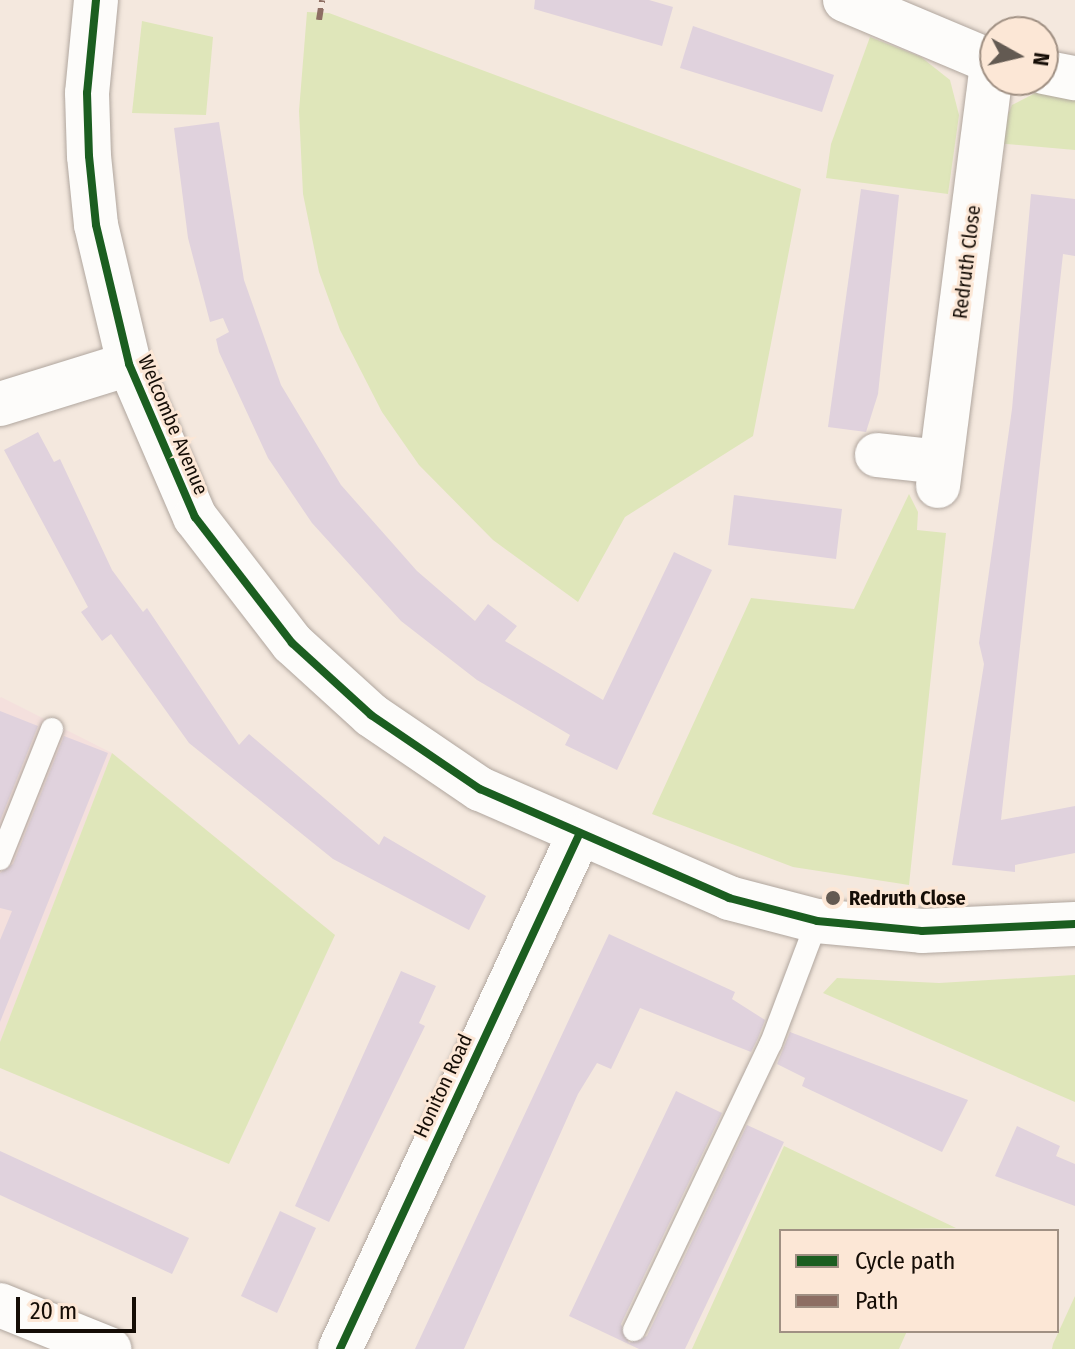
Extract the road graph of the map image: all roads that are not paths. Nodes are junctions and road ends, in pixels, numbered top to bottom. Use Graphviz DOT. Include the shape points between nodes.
graph roads {
  1 [pos="96,0"];
  2 [pos="845,0"];
  3 [pos="979,56"];
  4 [pos="990,96"];
  5 [pos="129,364"];
  6 [pos="0,404"];
  7 [pos="877,455"];
  8 [pos="52,729"];
  9 [pos="578,837"];
  10 [pos="0,859"];
  11 [pos="817,921"];
  12 [pos="1075,924"];
  13 [pos="0,1305"];
  14 [pos="634,1330"];
  15 [pos="109,1349"];
  16 [pos="340,1349"];
  1 -- 5 [label="street, Welcombe Avenue" via="87,93 89,156 96,225"];
  2 -- 3 [label="street"];
  4 -- 7 [label="street, Redruth Close" via="940,474"];
  5 -- 6 [label="street"];
  5 -- 9 [label="street, Welcombe Avenue" via="195,517 292,643 423,755"];
  8 -- 10 [label="lane"];
  9 -- 11 [label="street, Welcombe Avenue" via="729,898"];
  9 -- 16 [label="street, Honiton Road"];
  11 -- 12 [label="street, Welcombe Avenue" via="980,933"];
  11 -- 14 [label="lane" via="771,1043"];
  13 -- 15 [label="street"];
}
